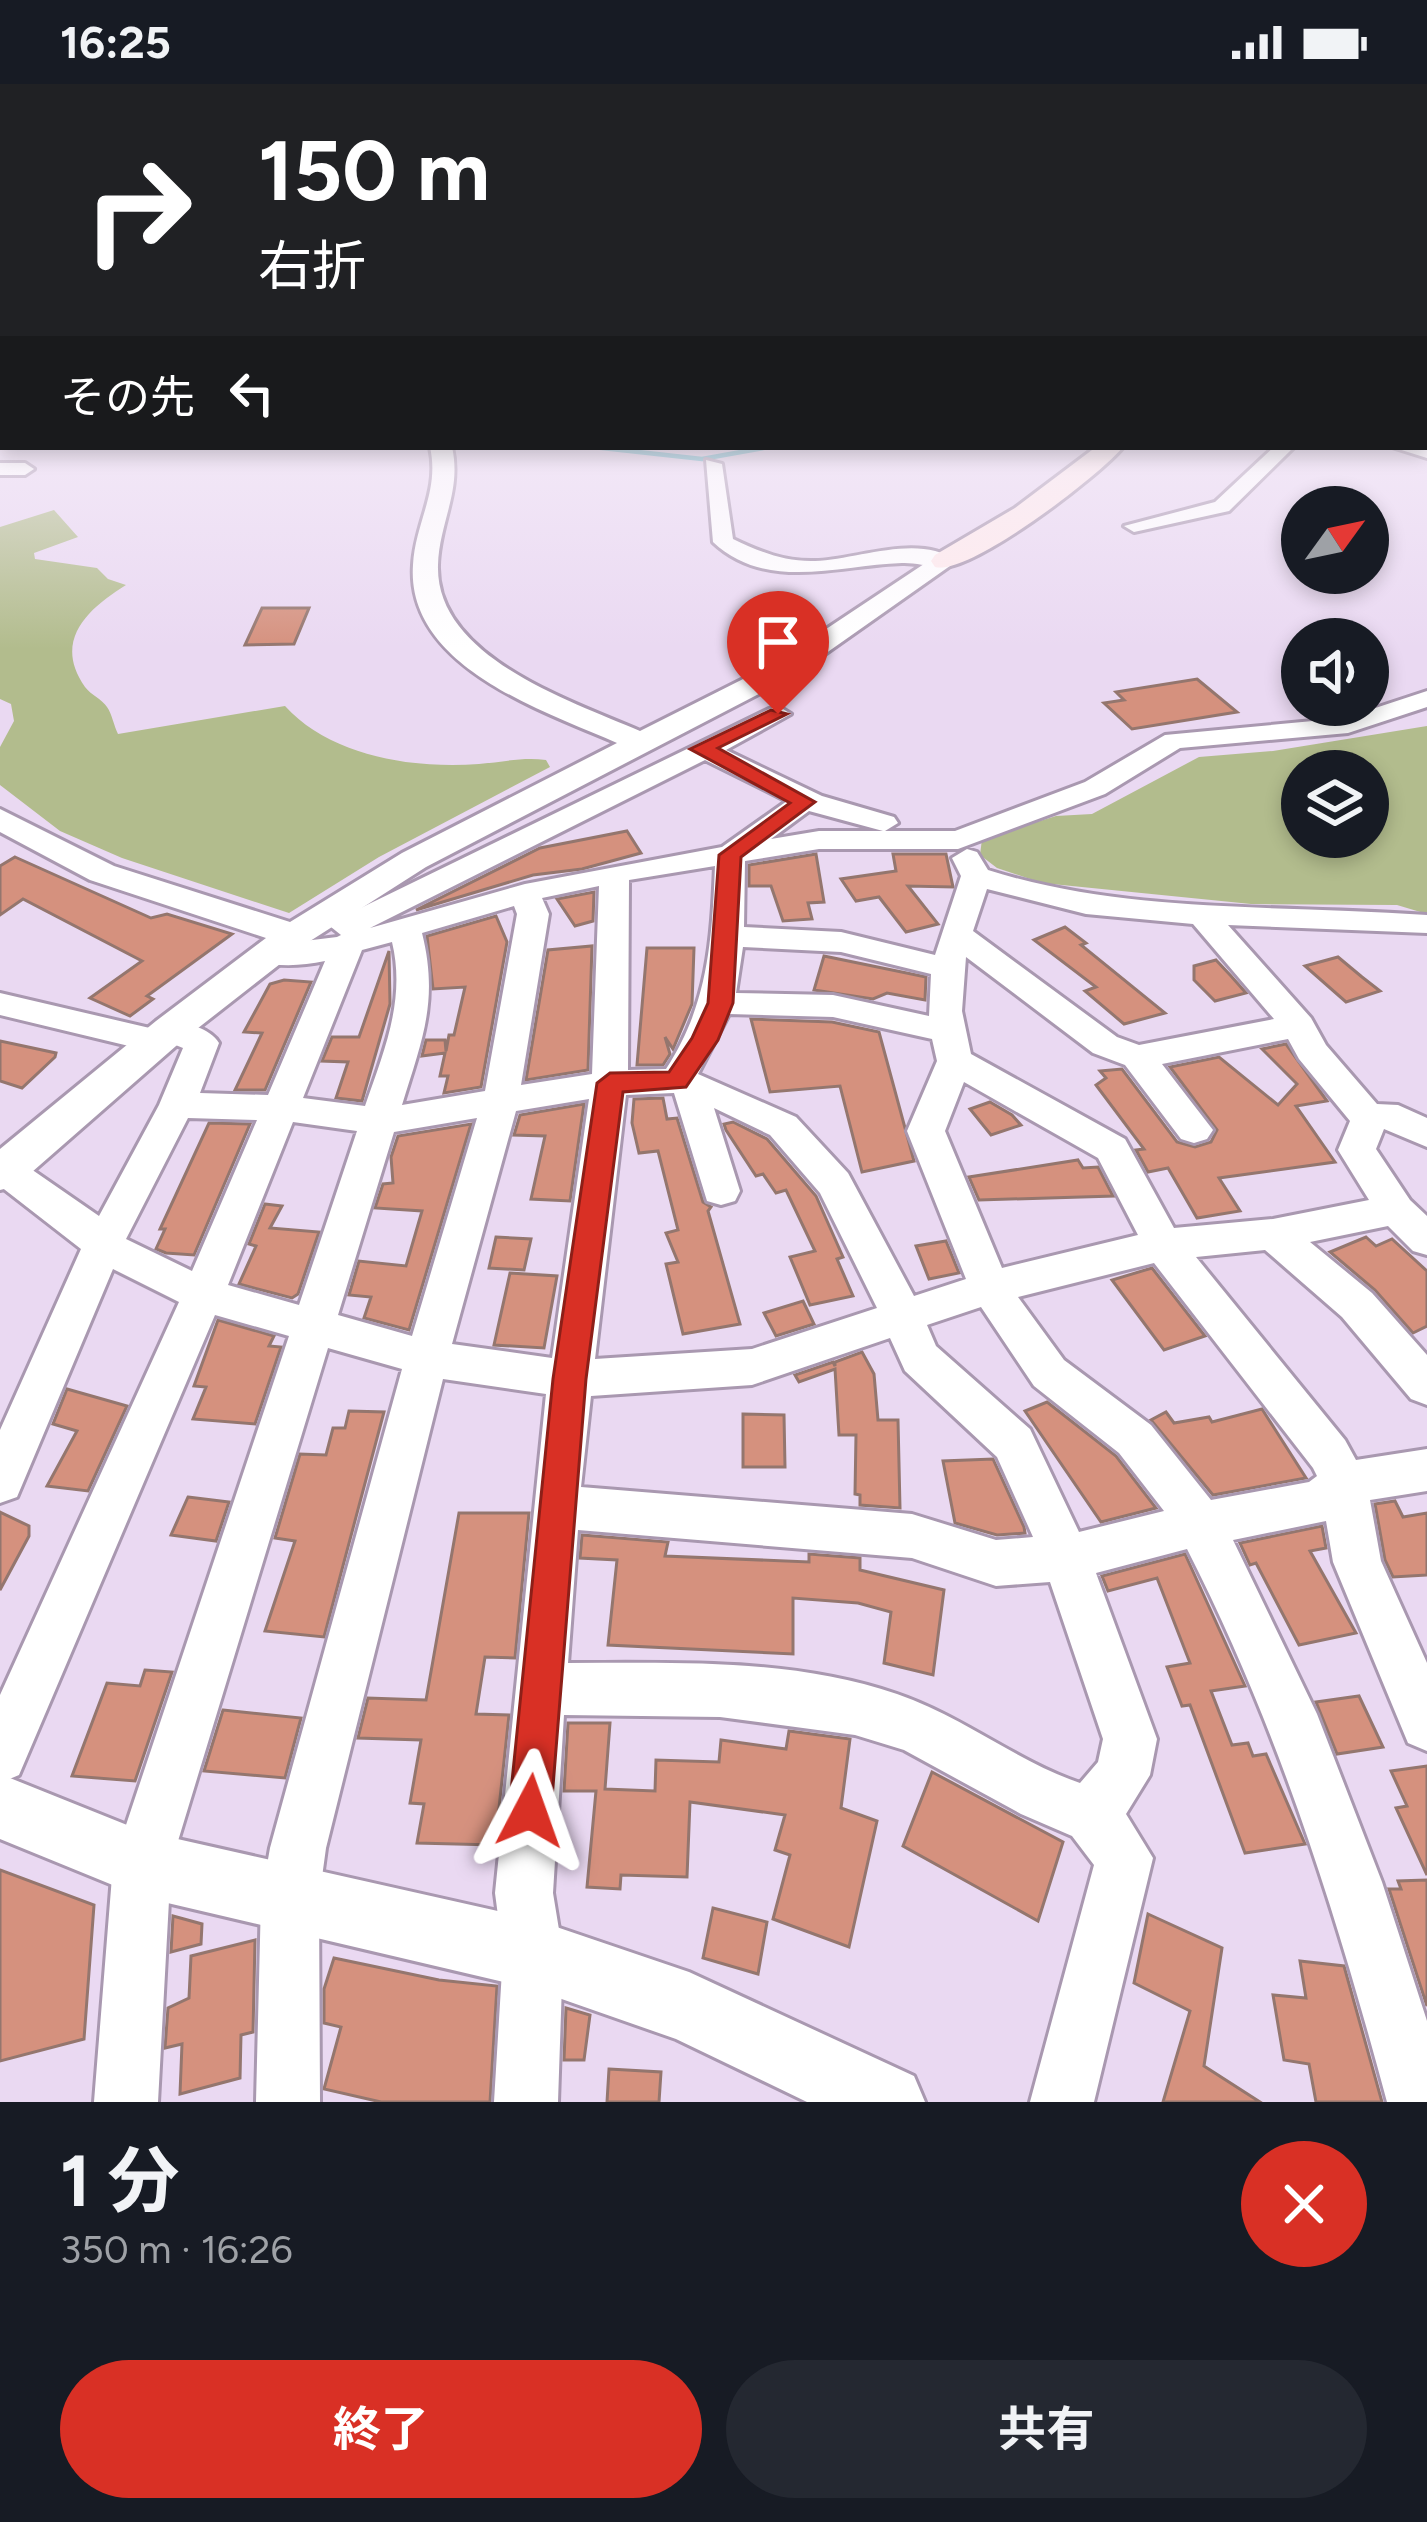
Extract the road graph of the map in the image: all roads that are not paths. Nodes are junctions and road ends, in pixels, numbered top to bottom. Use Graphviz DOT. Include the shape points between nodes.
graph roads {
  1 [pos="443,461"];
  2 [pos="1060,461"];
  3 [pos="1093,461"];
  4 [pos="1270,461"];
  5 [pos="713,464"];
  6 [pos="0,469"];
  7 [pos="25,469"];
  8 [pos="1134,526"];
  9 [pos="945,561"];
  10 [pos="1427,699"];
  11 [pos="778,714"];
  12 [pos="639,742"];
  13 [pos="700,749"];
  14 [pos="804,802"];
  15 [pos="0,819"];
  16 [pos="961,838"];
  17 [pos="730,855"];
  18 [pos="614,874"];
  19 [pos="976,875"];
  20 [pos="525,893"];
  21 [pos="1204,917"];
  22 [pos="1427,924"];
  23 [pos="404,926"];
  24 [pos="727,937"];
  25 [pos="306,946"];
  26 [pos="950,951"];
  27 [pos="721,1003"];
  28 [pos="0,1004"];
  29 [pos="1299,1026"];
  30 [pos="164,1035"];
  31 [pos="950,1046"];
  32 [pos="1137,1057"];
  33 [pos="610,1083"];
  34 [pos="683,1083"];
  35 [pos="501,1100"];
  36 [pos="177,1105"];
  37 [pos="280,1108"];
  38 [pos="1369,1119"];
  39 [pos="383,1121"];
  40 [pos="1194,1130"];
  41 [pos="1427,1134"];
  42 [pos="2,1172"];
  43 [pos="721,1191"];
  44 [pos="1396,1210"];
  45 [pos="1273,1234"];
  46 [pos="1427,1240"];
  47 [pos="1163,1245"];
  48 [pos="104,1246"];
  49 [pos="991,1287"];
  50 [pos="203,1295"];
  51 [pos="898,1316"];
  52 [pos="314,1330"];
  53 [pos="1412,1344"];
  54 [pos="430,1359"];
  55 [pos="570,1379"];
  56 [pos="1427,1387"];
  57 [pos="1427,1470"];
  58 [pos="0,1482"];
  59 [pos="1344,1483"];
  60 [pos="558,1508"];
  61 [pos="1199,1524"];
  62 [pos="1066,1558"];
  63 [pos="539,1689"];
  64 [pos="1427,1724"];
  65 [pos="0,1756"];
  66 [pos="0,1806"];
  67 [pos="1090,1814"];
  68 [pos="142,1864"];
  69 [pos="290,1899"];
  70 [pos="533,1954"];
  71 [pos="865,2096"];
  72 [pos="126,2102"];
  73 [pos="288,2102"];
  74 [pos="526,2102"];
  75 [pos="1062,2102"];
  76 [pos="1419,2102"];
  1 -- 12 [label="street" via="446,489 424,586 447,634 490,669"];
  2 -- 9 [label="main road" via="964,530"];
  3 -- 9 [label="main road"];
  4 -- 8 [label="street" via="1222,507"];
  5 -- 9 [label="street" via="724,542 748,554 796,568 918,553"];
  6 -- 7 [label="street"];
  9 -- 12 [label="street" via="818,650"];
  10 -- 16 [label="street" via="1348,725 1174,741 1095,788"];
  11 -- 13 [label="street"];
  12 -- 25 [label="street" via="414,860"];
  13 -- 14 [label="street"];
  13 -- 25 [label="street"];
  14 -- 16 [label="street"];
  14 -- 17 [label="street"];
  15 -- 25 [label="street" via="102,873"];
  16 -- 17 [label="street" via="819,840"];
  16 -- 19 [label="street"];
  17 -- 18 [label="street"];
  17 -- 24 [label="street"];
  18 -- 20 [label="street"];
  18 -- 33 [label="street"];
  19 -- 21 [label="street" via="1077,906"];
  19 -- 26 [label="street"];
  20 -- 23 [label="street"];
  20 -- 35 [label="street" via="533,914"];
  21 -- 22 [label="street"];
  21 -- 29 [label="street"];
  23 -- 25 [label="street"];
  23 -- 39 [label="street" via="416,974"];
  24 -- 26 [label="street"];
  24 -- 27 [label="street"];
  25 -- 30 [label="street"];
  25 -- 37 [label="street"];
  26 -- 31 [label="street"];
  26 -- 32 [label="street"];
  27 -- 31 [label="street" via="833,1006"];
  27 -- 34 [label="street"];
  28 -- 30 [label="street"];
  29 -- 32 [label="street"];
  29 -- 38 [label="street"];
  30 -- 36 [label="street" via="202,1043"];
  30 -- 42 [label="street"];
  31 -- 47 [label="street" via="1112,1149"];
  31 -- 49 [label="street" via="926,1131"];
  32 -- 40 [label="street"];
  33 -- 34 [label="street"];
  33 -- 35 [label="street"];
  33 -- 55 [label="street"];
  34 -- 43 [label="street"];
  34 -- 51 [label="street" via="765,1114 809,1151 875,1254"];
  35 -- 39 [label="street"];
  35 -- 54 [label="street"];
  36 -- 37 [label="street"];
  36 -- 48 [label="street"];
  37 -- 39 [label="street"];
  37 -- 50 [label="street"];
  38 -- 41 [label="street" via="1385,1114"];
  38 -- 44 [label="street" via="1357,1150"];
  39 -- 52 [label="street"];
  42 -- 48 [label="street"];
  44 -- 45 [label="street"];
  44 -- 46 [label="street"];
  45 -- 47 [label="street"];
  45 -- 53 [label="street"];
  47 -- 49 [label="street"];
  47 -- 59 [label="street"];
  48 -- 50 [label="street"];
  48 -- 58 [label="street"];
  49 -- 51 [label="street"];
  49 -- 61 [label="street" via="1049,1373 1136,1440"];
  50 -- 52 [label="street"];
  50 -- 65 [label="street"];
  51 -- 55 [label="street" via="752,1366"];
  51 -- 62 [label="street" via="920,1358 1014,1443"];
  52 -- 54 [label="street"];
  52 -- 68 [label="street"];
  53 -- 56 [label="street"];
  54 -- 55 [label="street"];
  54 -- 69 [label="street"];
  55 -- 60 [label="street"];
  57 -- 59 [label="street"];
  59 -- 61 [label="street" via="1320,1502"];
  59 -- 64 [label="street" via="1357,1562"];
  60 -- 62 [label="street" via="912,1536 996,1563"];
  60 -- 63 [label="street"];
  61 -- 62 [label="street"];
  61 -- 76 [label="street" via="1279,1691 1384,1973"];
  62 -- 67 [label="street" via="1130,1739 1123,1775"];
  63 -- 67 [label="street" via="828,1703 899,1722"];
  63 -- 70 [label="street" via="524,1893"];
  66 -- 68 [label="street"];
  67 -- 75 [label="street" via="1124,1858"];
  68 -- 69 [label="street"];
  68 -- 72 [label="street"];
  69 -- 70 [label="street"];
  69 -- 73 [label="street"];
  70 -- 71 [label="street" via="688,2008"];
  70 -- 74 [label="street"];
}
